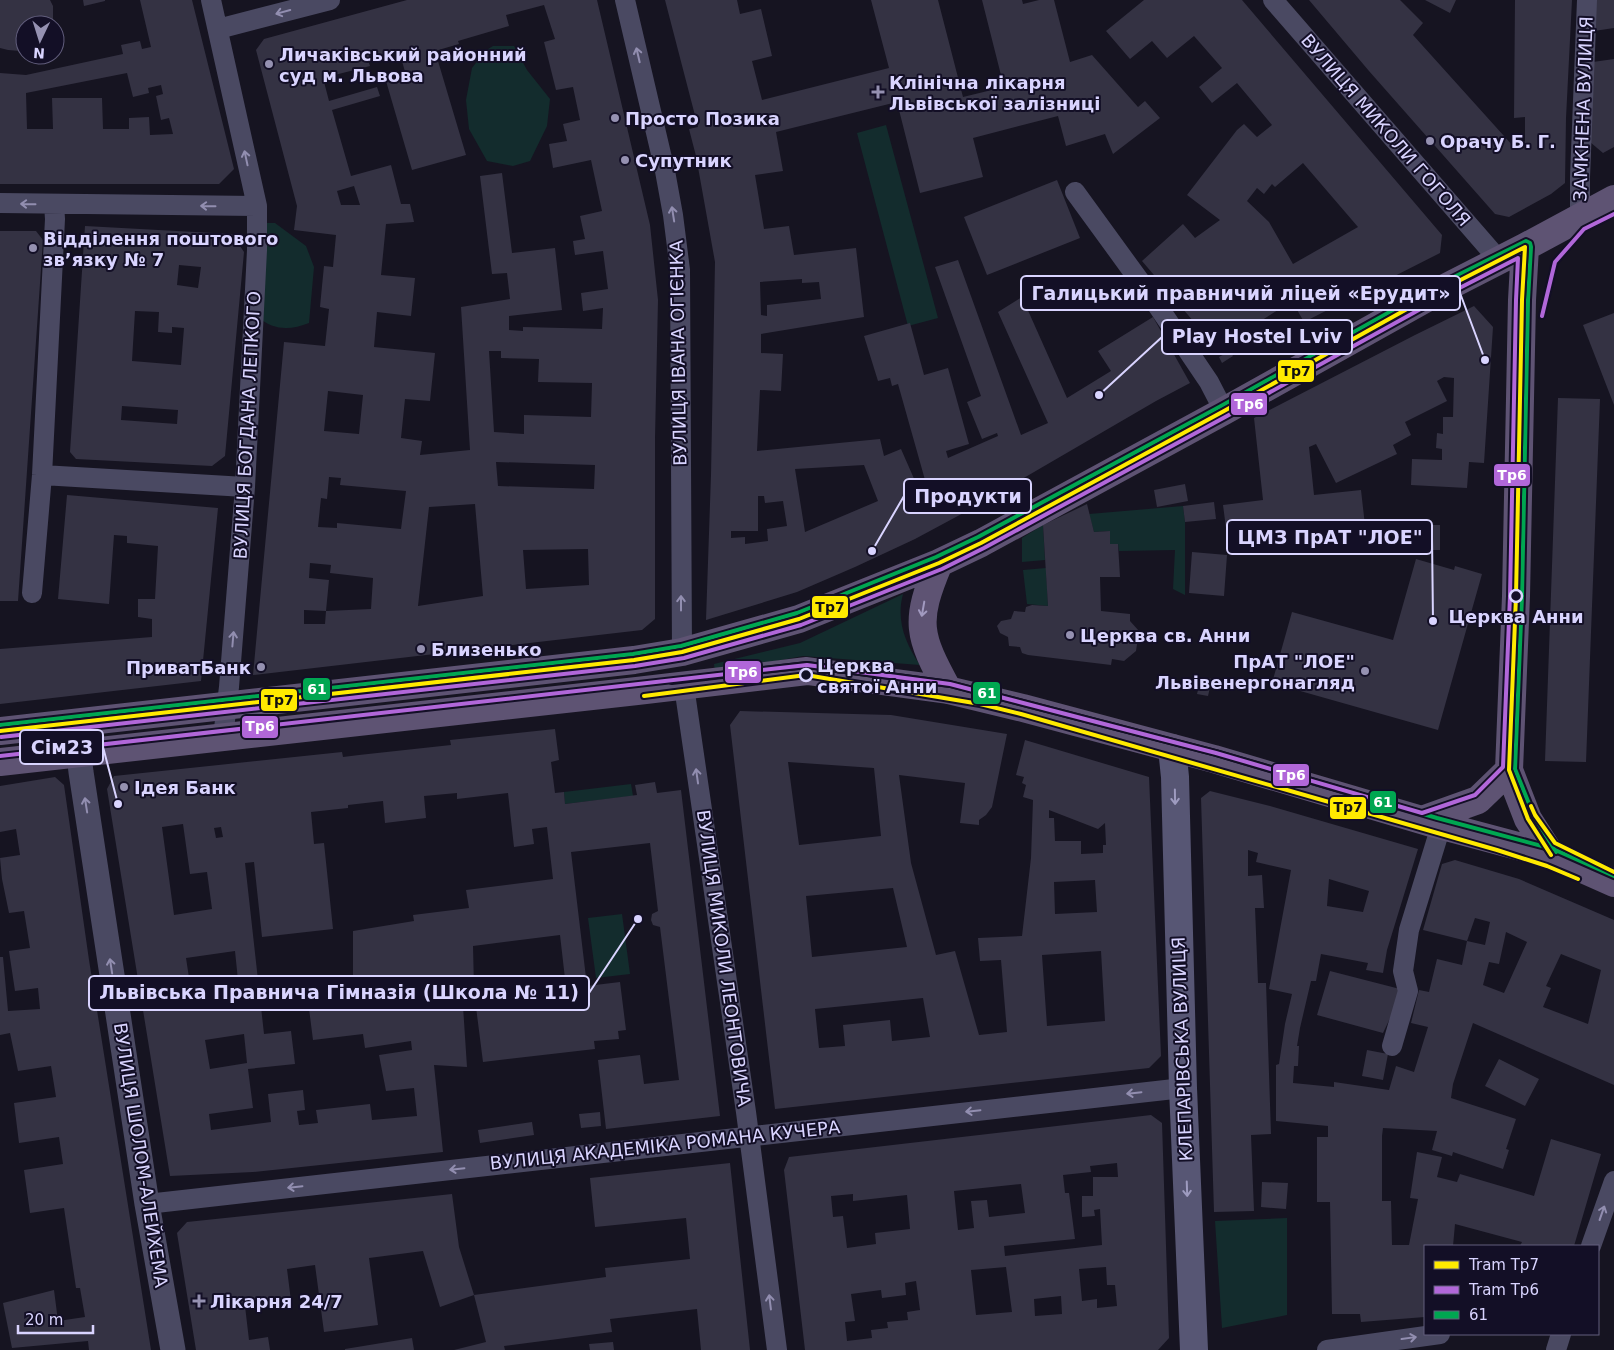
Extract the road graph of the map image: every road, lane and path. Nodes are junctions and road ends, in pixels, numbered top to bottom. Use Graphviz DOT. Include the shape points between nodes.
graph roads {
  1 [pos="211,0"];
  2 [pos="330,0"];
  3 [pos="625,0"];
  4 [pos="1273,0"];
  5 [pos="1587,0"];
  6 [pos="218,29"];
  7 [pos="1075,192"];
  8 [pos="1614,199"];
  9 [pos="0,203"];
  10 [pos="54,204"];
  11 [pos="256,206"];
  12 [pos="1580,217"];
  13 [pos="1525,247"];
  14 [pos="1499,260"];
  15 [pos="1224,411"];
  16 [pos="42,475"];
  17 [pos="245,487"];
  18 [pos="939,563"];
  19 [pos="32,593"];
  20 [pos="682,652"];
  21 [pos="684,686"];
  22 [pos="948,690"];
  23 [pos="226,705"];
  24 [pos="75,722"];
  25 [pos="0,730"];
  26 [pos="223,737"];
  27 [pos="1172,748"];
  28 [pos="79,754"];
  29 [pos="0,762"];
  30 [pos="1509,770"];
  31 [pos="1432,823"];
  32 [pos="1551,855"];
  33 [pos="1614,883"];
  34 [pos="1392,1046"];
  35 [pos="1182,1088"];
  36 [pos="749,1136"];
  37 [pos="1614,1181"];
  38 [pos="147,1204"];
  39 [pos="1591,1245"];
  40 [pos="1433,1335"];
  41 [pos="1561,1335"];
  42 [pos="172,1350"];
  43 [pos="777,1350"];
  44 [pos="1194,1350"];
  45 [pos="1326,1350"];
  46 [pos="1556,1350"];
  1 -- 6 [label="street, ВУЛИЦЯ БОГДАНА ЛЕПКОГО"];
  2 -- 6 [label="street, one-way"];
  20 -- 3 [label="street, ВУЛИЦЯ ІВАНА ОГІЄНКА, one-way" via="680,270 665,171"];
  4 -- 14 [label="street, ВУЛИЦЯ МИКОЛИ ГОГОЛЯ"];
  5 -- 12 [label="street, ЗАМКНЕНА ВУЛИЦЯ"];
  11 -- 6 [label="street, ВУЛИЦЯ БОГДАНА ЛЕПКОГО, one-way"];
  7 -- 15 [label="street" via="1155,302 1209,382"];
  8 -- 12 [label="main road"];
  10 -- 9 [label="street, one-way"];
  11 -- 10 [label="street, one-way"];
  10 -- 16 [label="street"];
  11 -- 17 [label="street, ВУЛИЦЯ БОГДАНА ЛЕПКОГО" via="257,250"];
  12 -- 13 [label="main road"];
  13 -- 14 [label="main road"];
  13 -- 30 [label="main road"];
  14 -- 15 [label="main road"];
  15 -- 18 [label="main road"];
  16 -- 17 [label="street"];
  16 -- 19 [label="street"];
  23 -- 17 [label="street, ВУЛИЦЯ БОГДАНА ЛЕПКОГО, one-way"];
  18 -- 20 [label="main road" via="799,619"];
  18 -- 22 [label="main road, one-way" via="927,591 922,618 930,656"];
  20 -- 23 [label="main road"];
  21 -- 22 [label="main road" via="807,671"];
  21 -- 26 [label="main road"];
  36 -- 21 [label="street, ВУЛИЦЯ МИКОЛИ ЛЕОНТОВИЧА, one-way"];
  22 -- 27 [label="main road"];
  23 -- 24 [label="main road"];
  23 -- 26 [label="street, ВУЛИЦЯ БОГДАНА ЛЕПКОГО"];
  24 -- 25 [label="main road"];
  24 -- 28 [label="street, ВУЛИЦЯ ШОЛОМ-АЛЕЙХЕМА"];
  26 -- 28 [label="main road"];
  27 -- 31 [label="main road"];
  27 -- 35 [label="main road, КЛЕПАРІВСЬКА ВУЛИЦЯ, one-way"];
  28 -- 29 [label="main road"];
  38 -- 28 [label="street, ВУЛИЦЯ ШОЛОМ-АЛЕЙХЕМА, one-way"];
  30 -- 31 [label="main road" via="1478,800"];
  30 -- 32 [label="main road" via="1528,819"];
  31 -- 32 [label="main road"];
  31 -- 34 [label="street" via="1403,971 1408,991"];
  32 -- 33 [label="main road"];
  35 -- 36 [label="street, ВУЛИЦЯ АКАДЕМІКА РОМАНА КУЧЕРА, one-way"];
  35 -- 44 [label="main road, КЛЕПАРІВСЬКА ВУЛИЦЯ, one-way"];
  36 -- 38 [label="street, ВУЛИЦЯ АКАДЕМІКА РОМАНА КУЧЕРА, one-way"];
  43 -- 36 [label="street, ВУЛИЦЯ МИКОЛИ ЛЕОНТОВИЧА, one-way"];
  39 -- 37 [label="street, one-way"];
  38 -- 42 [label="street, ВУЛИЦЯ ШОЛОМ-АЛЕЙХЕМА"];
  45 -- 40 [label="street, one-way"];
  41 -- 46 [label="street"];
}
